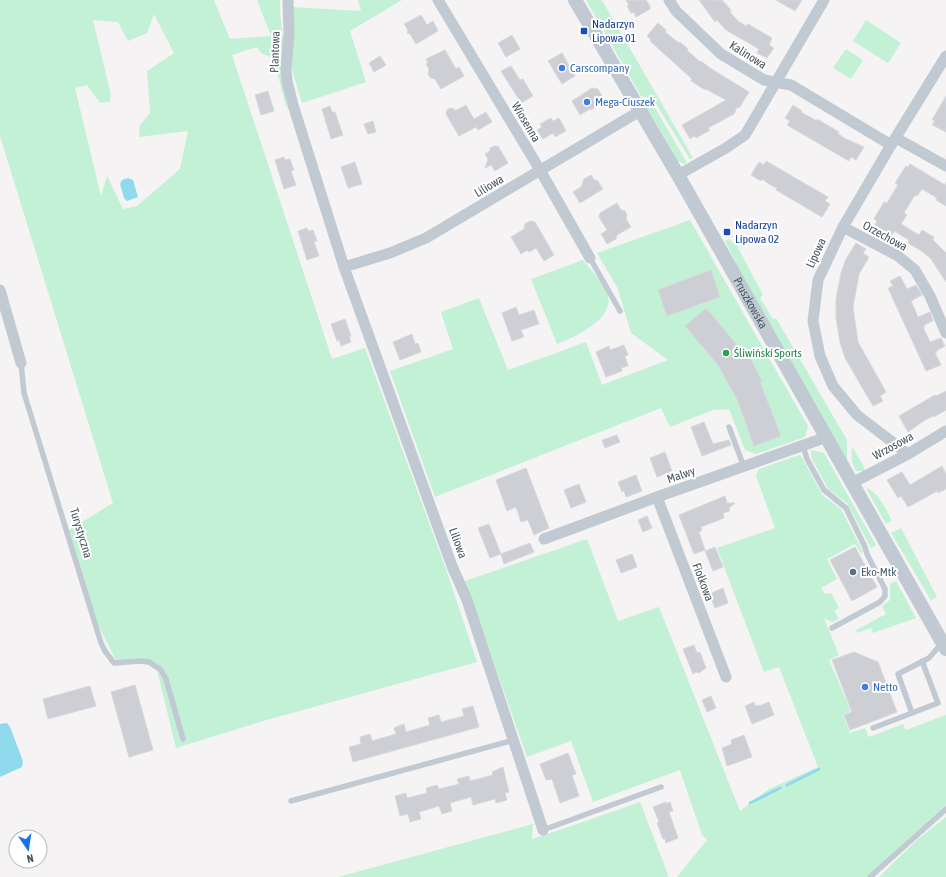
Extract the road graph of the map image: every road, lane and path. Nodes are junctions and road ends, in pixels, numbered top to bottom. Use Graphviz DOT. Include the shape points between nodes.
graph roads {
  1 [pos="288,0"];
  2 [pos="438,0"];
  3 [pos="576,0"];
  4 [pos="669,0"];
  5 [pos="824,0"];
  6 [pos="946,56"];
  7 [pos="776,83"];
  8 [pos="293,105"];
  9 [pos="640,111"];
  10 [pos="894,141"];
  11 [pos="946,166"];
  12 [pos="540,170"];
  13 [pos="678,176"];
  14 [pos="843,227"];
  15 [pos="590,258"];
  16 [pos="344,267"];
  17 [pos="0,290"];
  18 [pos="620,311"];
  19 [pos="946,333"];
  20 [pos="20,364"];
  21 [pos="729,427"];
  22 [pos="946,431"];
  23 [pos="827,437"];
  24 [pos="803,446"];
  25 [pos="908,454"];
  26 [pos="745,467"];
  27 [pos="852,483"];
  28 [pos="657,497"];
  29 [pos="544,539"];
  30 [pos="832,628"];
  31 [pos="945,644"];
  32 [pos="922,661"];
  33 [pos="726,677"];
  34 [pos="912,713"];
  35 [pos="873,728"];
  36 [pos="183,739"];
  37 [pos="514,740"];
  38 [pos="661,787"];
  39 [pos="291,801"];
  40 [pos="946,809"];
  41 [pos="543,830"];
  42 [pos="870,877"];
  1 -- 8 [label="street, Plantowa" via="286,70"];
  2 -- 12 [label="street, Wiosenna"];
  3 -- 9 [label="street, Pruszkowska"];
  4 -- 7 [label="street, Kalinowa" via="676,11 721,54 764,80"];
  5 -- 7 [label="street"];
  6 -- 10 [label="street, Lipowa"];
  7 -- 10 [label="street, Kalinowa" via="791,85"];
  7 -- 13 [label="street" via="745,135"];
  8 -- 16 [label="street, Liliowa"];
  9 -- 12 [label="street, Liliowa"];
  9 -- 13 [label="street, Pruszkowska"];
  10 -- 11 [label="street, Kalinowa"];
  10 -- 14 [label="street, Lipowa"];
  12 -- 15 [label="street, Wiosenna"];
  12 -- 16 [label="street, Liliowa" via="426,238 390,253"];
  13 -- 23 [label="street, Pruszkowska"];
  14 -- 19 [label="street, Orzechowa" via="898,256 915,270"];
  14 -- 25 [label="street, Lipowa" via="818,280 813,321 820,356 833,386 857,415"];
  15 -- 18 [label="lane"];
  16 -- 37 [label="street, Liliowa" via="467,600"];
  17 -- 20 [label="street, Turystyczna"];
  20 -- 36 [label="lane, Turystyczna" via="26,400 101,643 114,663 149,662 161,670 166,679"];
  21 -- 26 [label="lane"];
  22 -- 25 [label="street, Wrzosowa"];
  23 -- 24 [label="street, Malwy"];
  23 -- 27 [label="street, Pruszkowska"];
  24 -- 26 [label="street, Malwy"];
  24 -- 30 [label="lane" via="824,490 846,508 885,589 885,596 880,602"];
  25 -- 27 [label="street, Wrzosowa"];
  26 -- 28 [label="street, Malwy"];
  27 -- 31 [label="street, Pruszkowska"];
  28 -- 29 [label="street, Malwy"];
  28 -- 33 [label="street, Fiołkowa"];
  31 -- 32 [label="lane"];
  32 -- 34 [label="lane" via="898,674"];
  32 -- 34 [label="lane" via="938,703"];
  34 -- 35 [label="lane"];
  37 -- 39 [label="lane"];
  37 -- 41 [label="street, Liliowa"];
  38 -- 41 [label="lane"];
  40 -- 42 [label="lane"];
}
